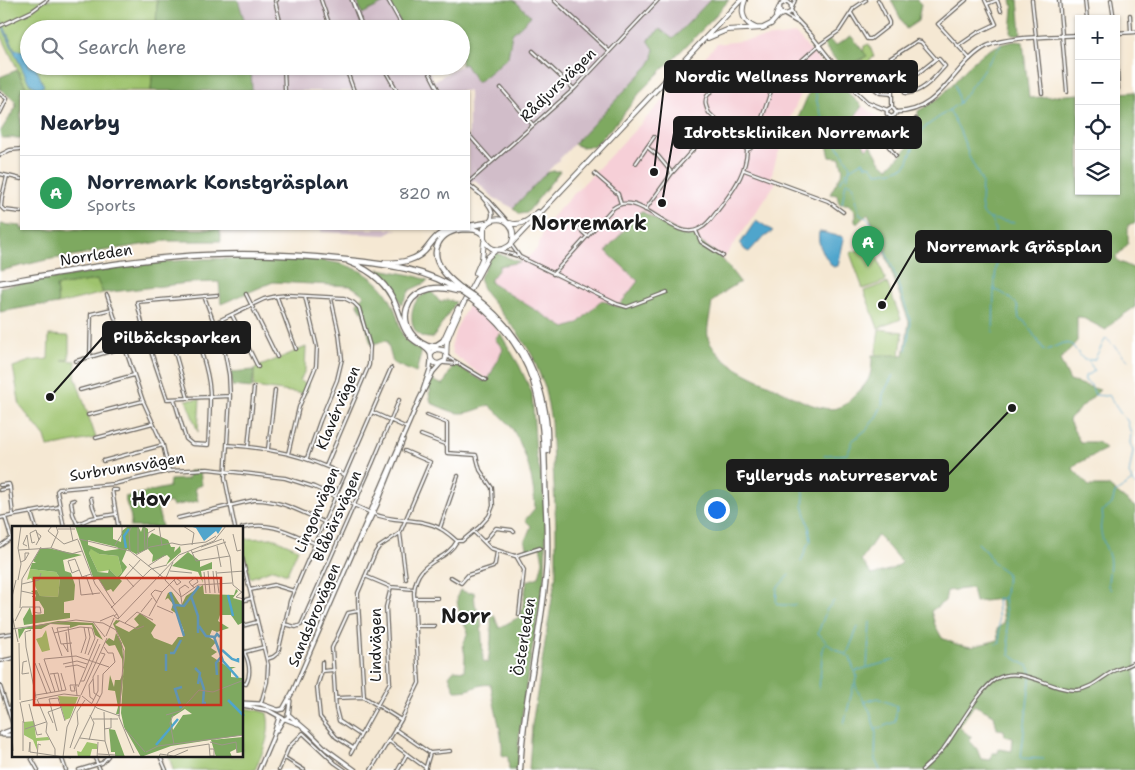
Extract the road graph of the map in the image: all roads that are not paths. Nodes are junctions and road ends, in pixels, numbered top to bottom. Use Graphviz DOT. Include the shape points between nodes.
graph roads {
  1 [pos="47,0"];
  2 [pos="277,0"];
  3 [pos="321,0"];
  4 [pos="352,0"];
  5 [pos="388,0"];
  6 [pos="554,0"];
  7 [pos="658,0"];
  8 [pos="742,0"];
  9 [pos="778,0"];
  10 [pos="795,0"];
  11 [pos="866,0"];
  12 [pos="878,0"];
  13 [pos="966,0"];
  14 [pos="985,0"];
  15 [pos="1032,0"];
  16 [pos="1058,0"];
  17 [pos="1085,0"];
  18 [pos="1111,0"];
  19 [pos="787,2"];
  20 [pos="987,4"];
  21 [pos="779,7"];
  22 [pos="792,9"];
  23 [pos="1001,11"];
  24 [pos="851,13"];
  25 [pos="784,14"];
  26 [pos="1087,15"];
  27 [pos="1113,15"];
  28 [pos="1130,16"];
  29 [pos="775,18"];
  30 [pos="280,20"];
  31 [pos="328,20"];
  32 [pos="360,20"];
  33 [pos="399,20"];
  34 [pos="801,24"];
  35 [pos="2,25"];
  36 [pos="761,28"];
  37 [pos="1131,32"];
  38 [pos="1135,32"];
  39 [pos="1120,33"];
  40 [pos="1075,35"];
  41 [pos="1062,36"];
  42 [pos="1036,38"];
  43 [pos="704,40"];
  44 [pos="819,44"];
  45 [pos="958,46"];
  46 [pos="533,51"];
  47 [pos="609,52"];
  48 [pos="936,59"];
  49 [pos="970,59"];
  50 [pos="880,65"];
  51 [pos="284,75"];
  52 [pos="348,75"];
  53 [pos="388,75"];
  54 [pos="431,75"];
  55 [pos="774,82"];
  56 [pos="900,84"];
  57 [pos="501,88"];
  58 [pos="892,88"];
  59 [pos="574,89"];
  60 [pos="285,90"];
  61 [pos="354,90"];
  62 [pos="396,90"];
  63 [pos="438,90"];
  64 [pos="1068,92"];
  65 [pos="0,94"];
  66 [pos="892,94"];
  67 [pos="1042,94"];
  68 [pos="892,107"];
  69 [pos="887,110"];
  70 [pos="896,112"];
  71 [pos="0,113"];
  72 [pos="891,117"];
  73 [pos="916,119"];
  74 [pos="718,122"];
  75 [pos="533,125"];
  76 [pos="470,136"];
  77 [pos="654,136"];
  78 [pos="647,147"];
  79 [pos="889,147"];
  80 [pos="20,149"];
  81 [pos="747,150"];
  82 [pos="0,155"];
  83 [pos="896,156"];
  84 [pos="492,161"];
  85 [pos="636,163"];
  86 [pos="744,170"];
  87 [pos="672,173"];
  88 [pos="0,174"];
  89 [pos="595,174"];
  90 [pos="7,176"];
  91 [pos="20,179"];
  92 [pos="470,182"];
  93 [pos="470,184"];
  94 [pos="473,188"];
  95 [pos="621,204"];
  96 [pos="645,210"];
  97 [pos="20,212"];
  98 [pos="843,212"];
  99 [pos="488,222"];
  100 [pos="509,222"];
  101 [pos="575,225"];
  102 [pos="470,226"];
  103 [pos="446,230"];
  104 [pos="696,231"];
  105 [pos="588,236"];
  106 [pos="483,237"];
  107 [pos="512,242"];
  108 [pos="498,250"];
  109 [pos="723,256"];
  110 [pos="520,257"];
  111 [pos="338,260"];
  112 [pos="385,263"];
  113 [pos="553,274"];
  114 [pos="0,282"];
  115 [pos="461,290"];
  116 [pos="667,292"];
  117 [pos="246,294"];
  118 [pos="107,295"];
  119 [pos="217,295"];
  120 [pos="204,296"];
  121 [pos="276,296"];
  122 [pos="305,296"];
  123 [pos="330,297"];
  124 [pos="252,305"];
  125 [pos="112,309"];
  126 [pos="232,315"];
  127 [pos="214,323"];
  128 [pos="192,326"];
  129 [pos="168,328"];
  130 [pos="144,331"];
  131 [pos="121,336"];
  132 [pos="443,341"];
  133 [pos="429,346"];
  134 [pos="125,347"];
  135 [pos="296,349"];
  136 [pos="437,349"];
  137 [pos="446,355"];
  138 [pos="431,356"];
  139 [pos="90,357"];
  140 [pos="277,357"];
  141 [pos="76,361"];
  142 [pos="442,364"];
  143 [pos="459,364"];
  144 [pos="258,367"];
  145 [pos="391,368"];
  146 [pos="134,375"];
  147 [pos="486,380"];
  148 [pos="254,387"];
  149 [pos="80,390"];
  150 [pos="275,390"];
  151 [pos="230,396"];
  152 [pos="210,397"];
  153 [pos="188,398"];
  154 [pos="174,399"];
  155 [pos="399,400"];
  156 [pos="419,400"];
  157 [pos="143,401"];
  158 [pos="372,412"];
  159 [pos="88,415"];
  160 [pos="427,415"];
  161 [pos="390,420"];
  162 [pos="153,423"];
  163 [pos="406,429"];
  164 [pos="421,435"];
  165 [pos="96,438"];
  166 [pos="163,445"];
  167 [pos="227,445"];
  168 [pos="447,445"];
  169 [pos="248,447"];
  170 [pos="268,449"];
  171 [pos="405,451"];
  172 [pos="288,454"];
  173 [pos="308,458"];
  174 [pos="103,461"];
  175 [pos="326,466"];
  176 [pos="169,471"];
  177 [pos="226,471"];
  178 [pos="344,475"];
  179 [pos="458,476"];
  180 [pos="0,485"];
  181 [pos="10,488"];
  182 [pos="0,490"];
  183 [pos="117,490"];
  184 [pos="336,496"];
  185 [pos="91,498"];
  186 [pos="74,500"];
  187 [pos="354,504"];
  188 [pos="230,506"];
  189 [pos="60,508"];
  190 [pos="31,512"];
  191 [pos="372,513"];
  192 [pos="116,514"];
  193 [pos="13,515"];
  194 [pos="5,517"];
  195 [pos="97,517"];
  196 [pos="0,518"];
  197 [pos="178,518"];
  198 [pos="406,520"];
  199 [pos="324,522"];
  200 [pos="78,524"];
  201 [pos="118,525"];
  202 [pos="35,526"];
  203 [pos="64,526"];
  204 [pos="74,526"];
  205 [pos="235,526"];
  206 [pos="244,528"];
  207 [pos="440,528"];
  208 [pos="474,532"];
  209 [pos="514,532"];
  210 [pos="400,534"];
  211 [pos="11,539"];
  212 [pos="457,541"];
  213 [pos="484,542"];
  214 [pos="314,544"];
  215 [pos="0,546"];
  216 [pos="540,548"];
  217 [pos="498,551"];
  218 [pos="516,556"];
  219 [pos="244,565"];
  220 [pos="247,575"];
  221 [pos="244,576"];
  222 [pos="364,576"];
  223 [pos="452,577"];
  224 [pos="406,579"];
  225 [pos="391,586"];
  226 [pos="414,589"];
  227 [pos="250,590"];
  228 [pos="294,591"];
  229 [pos="252,598"];
  230 [pos="415,598"];
  231 [pos="438,598"];
  232 [pos="244,600"];
  233 [pos="358,612"];
  234 [pos="519,615"];
  235 [pos="258,622"];
  236 [pos="284,624"];
  237 [pos="244,626"];
  238 [pos="415,626"];
  239 [pos="436,626"];
  240 [pos="264,648"];
  241 [pos="244,650"];
  242 [pos="244,653"];
  243 [pos="267,659"];
  244 [pos="322,662"];
  245 [pos="1135,662"];
  246 [pos="334,670"];
  247 [pos="322,671"];
  248 [pos="244,684"];
  249 [pos="0,686"];
  250 [pos="293,691"];
  251 [pos="364,697"];
  252 [pos="336,698"];
  253 [pos="244,704"];
  254 [pos="260,706"];
  255 [pos="378,706"];
  256 [pos="12,707"];
  257 [pos="8,708"];
  258 [pos="281,709"];
  259 [pos="288,712"];
  260 [pos="10,714"];
  261 [pos="12,717"];
  262 [pos="278,717"];
  263 [pos="284,719"];
  264 [pos="401,720"];
  265 [pos="12,721"];
  266 [pos="304,727"];
  267 [pos="12,729"];
  268 [pos="395,729"];
  269 [pos="0,735"];
  270 [pos="361,735"];
  271 [pos="273,737"];
  272 [pos="389,741"];
  273 [pos="354,748"];
  274 [pos="450,750"];
  275 [pos="351,753"];
  276 [pos="430,753"];
  277 [pos="407,754"];
  278 [pos="31,758"];
  279 [pos="62,758"];
  280 [pos="95,758"];
  281 [pos="107,758"];
  282 [pos="161,758"];
  283 [pos="285,758"];
  284 [pos="97,764"];
  285 [pos="346,765"];
  286 [pos="425,769"];
  287 [pos="38,770"];
  288 [pos="66,770"];
  289 [pos="78,770"];
  290 [pos="100,770"];
  291 [pos="166,770"];
  292 [pos="259,770"];
  293 [pos="279,770"];
  294 [pos="304,770"];
  295 [pos="344,770"];
  296 [pos="355,770"];
  297 [pos="371,770"];
  298 [pos="398,770"];
  299 [pos="520,770"];
  300 [pos="922,770"];
  1 -- 35 [label="street"];
  2 -- 30 [label="street"];
  3 -- 31 [label="street"];
  4 -- 32 [label="street"];
  5 -- 33 [label="street"];
  6 -- 47 [label="street"];
  7 -- 47 [label="street, Rådjursvägen"];
  8 -- 36 [label="main road" via="745,20 753,27"];
  8 -- 43 [label="main road"];
  8 -- 100 [label="main road" via="538,212 523,223"];
  9 -- 19 [label="street"];
  9 -- 21 [label="street"];
  10 -- 19 [label="street"];
  10 -- 22 [label="street"];
  11 -- 24 [label="street"];
  12 -- 24 [label="street" via="889,25 871,39 867,39"];
  13 -- 45 [label="street" via="938,24"];
  14 -- 20 [label="street"];
  15 -- 42 [label="street"];
  16 -- 41 [label="street"];
  17 -- 26 [label="street"];
  18 -- 27 [label="street"];
  19 -- 21 [label="street"];
  19 -- 22 [label="street"];
  20 -- 23 [label="street" via="997,0"];
  20 -- 45 [label="street" via="996,24"];
  21 -- 25 [label="street"];
  21 -- 29 [label="main road"];
  22 -- 25 [label="street" via="789,14"];
  22 -- 34 [label="street" via="793,16"];
  24 -- 44 [label="street" via="839,30"];
  25 -- 29 [label="main road"];
  25 -- 34 [label="street"];
  28 -- 37 [label="street"];
  29 -- 36 [label="main road"];
  34 -- 44 [label="street"];
  36 -- 43 [label="main road" via="727,30"];
  37 -- 38 [label="street"];
  37 -- 39 [label="street"];
  40 -- 41 [label="street"];
  41 -- 42 [label="street"];
  41 -- 64 [label="street"];
  42 -- 49 [label="street" via="995,43"];
  42 -- 67 [label="street"];
  43 -- 107 [label="main road"];
  44 -- 55 [label="street"];
  44 -- 69 [label="street" via="862,98"];
  45 -- 49 [label="street"];
  46 -- 59 [label="street"];
  47 -- 59 [label="street, Rådjursvägen"];
  48 -- 50 [label="street" via="918,41"];
  48 -- 56 [label="street"];
  48 -- 56 [label="street" via="945,66 923,88 907,94"];
  49 -- 70 [label="street" via="932,100"];
  50 -- 58 [label="street"];
  50 -- 66 [label="street" via="866,74 864,81 880,93"];
  51 -- 60 [label="street"];
  52 -- 61 [label="street"];
  53 -- 62 [label="street"];
  54 -- 63 [label="street"];
  55 -- 74 [label="street" via="755,68 728,73 705,100 706,108"];
  55 -- 81 [label="street" via="754,142"];
  56 -- 58 [label="street"];
  57 -- 75 [label="street"];
  58 -- 66 [label="street"];
  59 -- 75 [label="street, Rådjursvägen"];
  65 -- 71 [label="street" via="7,99"];
  66 -- 68 [label="street"];
  68 -- 69 [label="street"];
  68 -- 70 [label="street"];
  69 -- 72 [label="street"];
  70 -- 72 [label="street"];
  72 -- 79 [label="street" via="882,137"];
  73 -- 79 [label="street"];
  74 -- 81 [label="street"];
  74 -- 87 [label="street"];
  75 -- 84 [label="street, Rådjursvägen"];
  76 -- 84 [label="street"];
  77 -- 78 [label="street"];
  78 -- 85 [label="street"];
  78 -- 87 [label="street"];
  79 -- 83 [label="street"];
  80 -- 82 [label="street"];
  81 -- 86 [label="street"];
  84 -- 92 [label="street, Rådjursvägen"];
  86 -- 98 [label="street" via="828,201"];
  86 -- 104 [label="street" via="735,188 705,226"];
  87 -- 96 [label="street"];
  88 -- 90 [label="street"];
  89 -- 95 [label="street" via="618,194"];
  90 -- 91 [label="street"];
  90 -- 97 [label="street" via="1,207"];
  93 -- 94 [label="street"];
  94 -- 99 [label="street" via="492,210 493,215"];
  94 -- 100 [label="street"];
  95 -- 96 [label="street"];
  95 -- 105 [label="street" via="613,208"];
  96 -- 104 [label="street" via="681,230"];
  99 -- 100 [label="main road" via="500,219"];
  99 -- 102 [label="highway"];
  99 -- 106 [label="main road"];
  100 -- 107 [label="main road" via="514,231"];
  101 -- 105 [label="street"];
  103 -- 112 [label="highway" via="414,258"];
  104 -- 109 [label="street" via="701,242"];
  105 -- 113 [label="street"];
  106 -- 108 [label="main road" via="487,245"];
  106 -- 115 [label="highway" via="474,230 454,230 443,236 437,245 441,268"];
  106 -- 132 [label="main road" via="480,267"];
  107 -- 108 [label="main road" via="507,248"];
  107 -- 110 [label="street" via="513,250"];
  108 -- 110 [label="street"];
  108 -- 137 [label="main road" via="488,257 463,304 447,339"];
  110 -- 113 [label="street"];
  111 -- 114 [label="highway, Norrleden" via="265,254 175,257"];
  111 -- 115 [label="highway, Norrleden" via="417,272"];
  111 -- 138 [label="highway" via="364,269 383,284 394,299 408,334 428,349"];
  112 -- 114 [label="highway, Norrleden" via="305,254 211,252 126,260"];
  112 -- 115 [label="highway, Norrleden" via="428,273"];
  113 -- 116 [label="street" via="627,307"];
  115 -- 133 [label="highway" via="430,288 410,301 406,316 408,329"];
  115 -- 299 [label="highway, Österleden, bridge" via="492,311 508,328 538,382 543,402 547,436 546,573"];
  117 -- 124 [label="street"];
  118 -- 125 [label="street"];
  119 -- 120 [label="street"];
  120 -- 127 [label="street"];
  120 -- 130 [label="street" via="137,302"];
  121 -- 122 [label="street, Klavérvägen"];
  121 -- 124 [label="street, Klavérvägen"];
  121 -- 135 [label="street"];
  122 -- 123 [label="street, Klavérvägen"];
  122 -- 172 [label="street" via="317,347 316,366 299,407"];
  123 -- 173 [label="street" via="342,359"];
  123 -- 175 [label="street, Klavérvägen" via="344,298 359,308 370,346 369,365"];
  124 -- 126 [label="street, Klavérvägen"];
  124 -- 140 [label="street"];
  125 -- 131 [label="street"];
  125 -- 139 [label="street" via="91,314"];
  126 -- 127 [label="street, Klavérvägen"];
  126 -- 144 [label="street"];
  127 -- 128 [label="street, Klavérvägen"];
  127 -- 151 [label="street" via="227,361"];
  128 -- 129 [label="street, Klavérvägen"];
  128 -- 152 [label="street" via="204,362"];
  129 -- 130 [label="street, Klavérvägen"];
  129 -- 153 [label="street"];
  130 -- 131 [label="street, Klavérvägen"];
  130 -- 154 [label="street" via="167,399"];
  131 -- 134 [label="street"];
  132 -- 133 [label="highway"];
  132 -- 136 [label="main road"];
  133 -- 136 [label="highway"];
  134 -- 139 [label="street"];
  134 -- 146 [label="street"];
  136 -- 137 [label="main road"];
  136 -- 138 [label="main road"];
  137 -- 142 [label="main road"];
  137 -- 143 [label="street"];
  138 -- 142 [label="main road" via="435,363"];
  138 -- 156 [label="main road, Sandsbrovägen"];
  139 -- 141 [label="street"];
  142 -- 143 [label="street"];
  142 -- 156 [label="main road, Sandsbrovägen" via="433,372"];
  143 -- 147 [label="street"];
  145 -- 158 [label="street, Lingonvägen"];
  146 -- 149 [label="street"];
  146 -- 157 [label="street"];
  148 -- 169 [label="street"];
  150 -- 170 [label="street"];
  151 -- 152 [label="street"];
  151 -- 167 [label="street"];
  152 -- 153 [label="street"];
  152 -- 154 [label="street" via="208,445 192,444 186,439"];
  153 -- 154 [label="street"];
  155 -- 161 [label="street, Blåbärsvägen"];
  156 -- 163 [label="main road, Sandsbrovägen"];
  157 -- 159 [label="street"];
  157 -- 162 [label="street"];
  158 -- 161 [label="street"];
  158 -- 178 [label="street, Lingonvägen"];
  160 -- 168 [label="street" via="447,423"];
  161 -- 163 [label="street"];
  161 -- 187 [label="street, Blåbärsvägen"];
  162 -- 165 [label="street"];
  162 -- 166 [label="street"];
  163 -- 191 [label="main road, Sandsbrovägen"];
  164 -- 168 [label="street"];
  166 -- 174 [label="street"];
  166 -- 176 [label="street"];
  167 -- 169 [label="street"];
  167 -- 177 [label="street"];
  168 -- 208 [label="street" via="447,454 476,455 480,470 492,488 494,500 488,516"];
  169 -- 170 [label="street"];
  170 -- 172 [label="street"];
  171 -- 198 [label="street" via="430,462"];
  172 -- 173 [label="street"];
  173 -- 175 [label="street"];
  175 -- 178 [label="street"];
  176 -- 177 [label="street, Surbrunnsvägen"];
  176 -- 189 [label="street, Surbrunnsvägen" via="114,484 61,488 57,491"];
  177 -- 184 [label="street, Surbrunnsvägen" via="285,478"];
  177 -- 188 [label="street"];
  178 -- 184 [label="street, Lingonvägen"];
  179 -- 207 [label="street"];
  180 -- 181 [label="street" via="9,484"];
  181 -- 182 [label="street"];
  181 -- 193 [label="street"];
  183 -- 192 [label="street" via="112,490"];
  184 -- 187 [label="street, Surbrunnsvägen"];
  184 -- 199 [label="street, Lingonvägen"];
  185 -- 195 [label="street"];
  186 -- 200 [label="street" via="71,501 73,514"];
  187 -- 191 [label="street, Surbrunnsvägen"];
  187 -- 236 [label="street, Blåbärsvägen" via="301,625"];
  188 -- 197 [label="street"];
  188 -- 199 [label="street" via="270,500"];
  188 -- 205 [label="street"];
  189 -- 190 [label="street"];
  189 -- 203 [label="street"];
  190 -- 193 [label="street"];
  190 -- 202 [label="street"];
  191 -- 198 [label="street, Surbrunnsvägen"];
  191 -- 250 [label="main road, Sandsbrovägen"];
  192 -- 195 [label="street"];
  192 -- 201 [label="street"];
  193 -- 194 [label="street"];
  194 -- 196 [label="street"];
  194 -- 211 [label="street"];
  195 -- 200 [label="street"];
  198 -- 207 [label="street, Surbrunnsvägen"];
  198 -- 210 [label="street"];
  199 -- 214 [label="street, Lingonvägen"];
  200 -- 204 [label="street"];
  206 -- 214 [label="street" via="258,524 273,526"];
  207 -- 212 [label="street, Surbrunnsvägen"];
  208 -- 212 [label="street"];
  208 -- 213 [label="street"];
  209 -- 213 [label="street" via="496,528"];
  210 -- 222 [label="street" via="379,547"];
  210 -- 224 [label="street"];
  211 -- 215 [label="street"];
  212 -- 226 [label="street" via="454,547 421,570"];
  213 -- 217 [label="street"];
  214 -- 228 [label="street, Lingonvägen"];
  216 -- 218 [label="street"];
  217 -- 218 [label="street"];
  217 -- 223 [label="street" via="492,567 468,575 461,583"];
  218 -- 234 [label="street" via="524,570"];
  219 -- 220 [label="street"];
  220 -- 221 [label="street"];
  220 -- 227 [label="street"];
  222 -- 225 [label="street"];
  222 -- 233 [label="street" via="358,593"];
  225 -- 226 [label="street"];
  225 -- 255 [label="street, Lindvägen" via="386,607 391,678"];
  226 -- 230 [label="street"];
  227 -- 228 [label="street" via="274,586"];
  227 -- 229 [label="street"];
  228 -- 236 [label="street, Lingonvägen"];
  229 -- 232 [label="street"];
  229 -- 235 [label="street"];
  230 -- 231 [label="street"];
  230 -- 238 [label="street"];
  233 -- 246 [label="street" via="348,613 332,648"];
  233 -- 251 [label="street"];
  235 -- 237 [label="street"];
  235 -- 240 [label="street"];
  236 -- 243 [label="street, Lingonvägen" via="278,654"];
  238 -- 239 [label="street"];
  238 -- 264 [label="street" via="419,683"];
  240 -- 241 [label="street"];
  240 -- 243 [label="street"];
  242 -- 248 [label="street" via="249,674"];
  243 -- 254 [label="street" via="267,682"];
  244 -- 247 [label="street"];
  245 -- 300 [label="street" via="1077,690 1023,676 998,678 984,689 942,750"];
  246 -- 247 [label="street"];
  246 -- 252 [label="street"];
  247 -- 273 [label="street" via="317,686 320,717 336,737"];
  249 -- 257 [label="street"];
  250 -- 258 [label="main road, Sandsbrovägen"];
  250 -- 259 [label="main road, Sandsbrovägen"];
  251 -- 252 [label="street"];
  251 -- 255 [label="street"];
  252 -- 270 [label="street" via="339,721"];
  253 -- 254 [label="main road"];
  254 -- 258 [label="main road"];
  254 -- 262 [label="main road"];
  255 -- 264 [label="street"];
  255 -- 270 [label="street, Lindvägen"];
  256 -- 257 [label="street"];
  257 -- 260 [label="street"];
  258 -- 259 [label="main road"];
  258 -- 262 [label="main road, Sandsbrovägen"];
  259 -- 263 [label="main road, Sandsbrovägen"];
  259 -- 266 [label="main road"];
  260 -- 261 [label="street"];
  260 -- 265 [label="street"];
  262 -- 263 [label="main road"];
  262 -- 271 [label="main road"];
  263 -- 266 [label="main road"];
  263 -- 271 [label="main road"];
  264 -- 268 [label="street"];
  266 -- 285 [label="main road"];
  267 -- 269 [label="main road"];
  268 -- 272 [label="street"];
  268 -- 276 [label="street"];
  270 -- 273 [label="street, Lindvägen"];
  271 -- 292 [label="main road"];
  272 -- 277 [label="street"];
  272 -- 297 [label="street"];
  273 -- 275 [label="street, Lindvägen"];
  274 -- 276 [label="street"];
  276 -- 286 [label="street"];
  277 -- 286 [label="street"];
  277 -- 298 [label="street"];
  278 -- 287 [label="street"];
  279 -- 288 [label="street"];
  280 -- 284 [label="street"];
  281 -- 284 [label="street"];
  282 -- 291 [label="street"];
  283 -- 293 [label="street"];
  283 -- 294 [label="street"];
  283 -- 295 [label="street" via="289,747 303,733"];
  284 -- 289 [label="street"];
  284 -- 290 [label="street"];
  285 -- 295 [label="street"];
  285 -- 296 [label="main road"];
}
